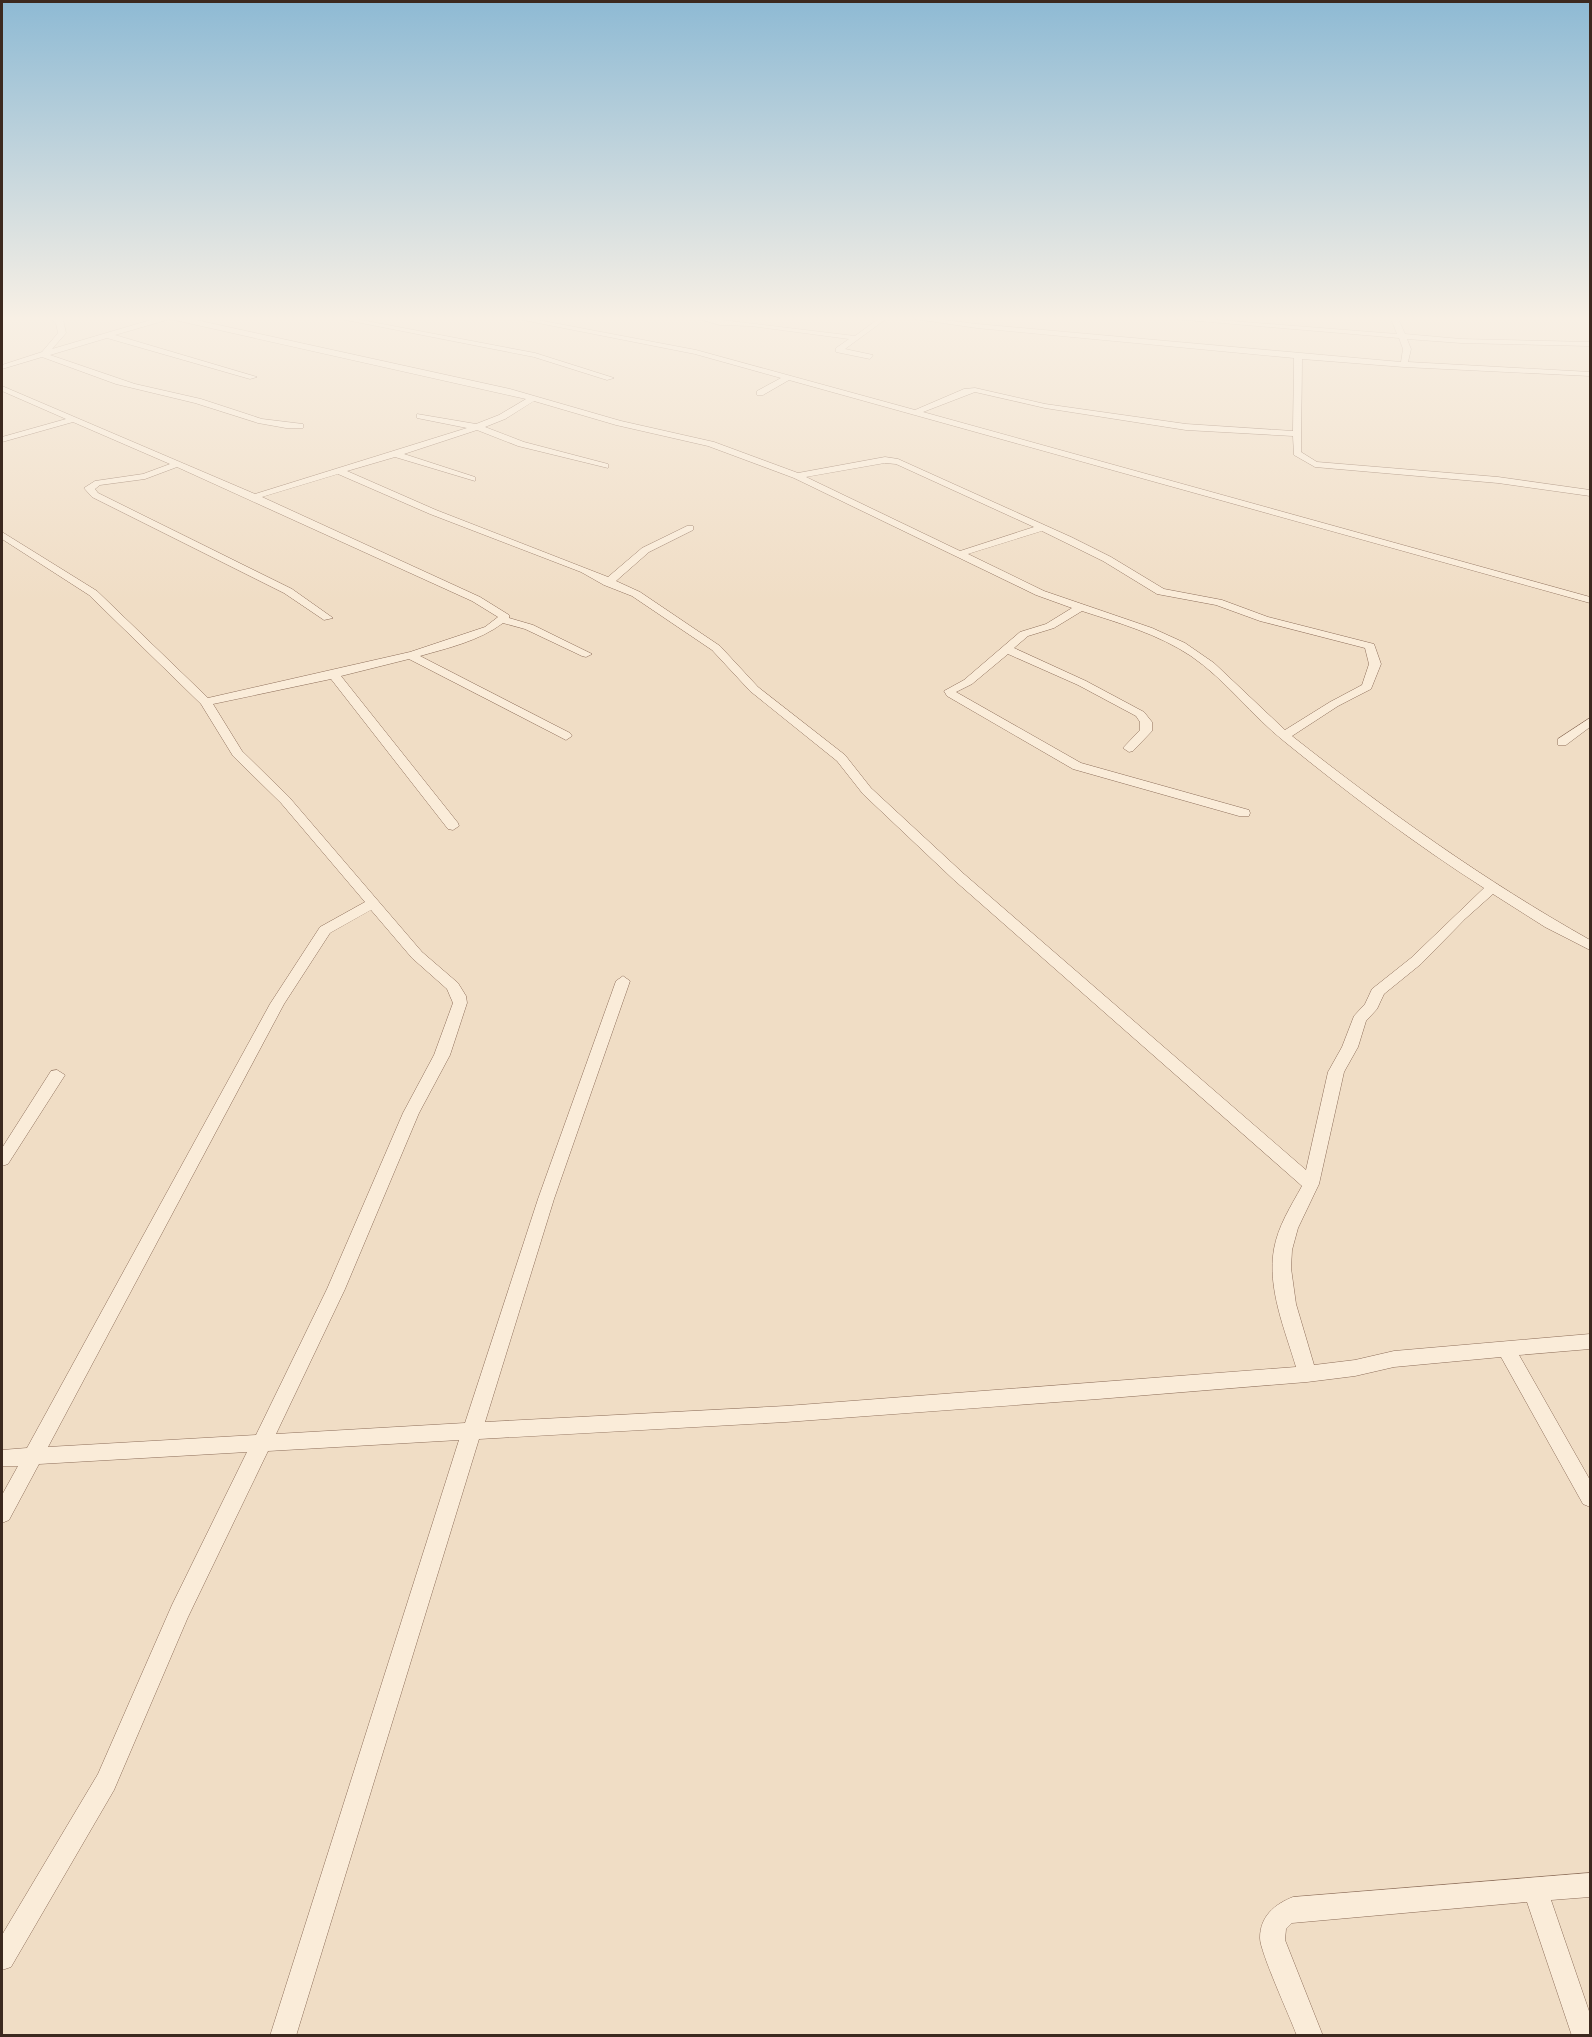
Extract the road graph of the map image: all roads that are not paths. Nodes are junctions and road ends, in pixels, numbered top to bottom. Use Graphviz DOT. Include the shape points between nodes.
graph roads {
  1 [pos="56,411"];
  2 [pos="229,411"];
  3 [pos="512,411"];
  4 [pos="584,411"];
  5 [pos="914,411"];
  6 [pos="1079,411"];
  7 [pos="1298,411"];
  8 [pos="917,412"];
  9 [pos="420,416"];
  10 [pos="74,419"];
  11 [pos="300,426"];
  12 [pos="478,427"];
  13 [pos="1298,434"];
  14 [pos="2,440"];
  15 [pos="396,454"];
  16 [pos="175,465"];
  17 [pos="605,466"];
  18 [pos="339,471"];
  19 [pos="797,476"];
  20 [pos="472,479"];
  21 [pos="1590,493"];
  22 [pos="254,497"];
  23 [pos="690,528"];
  24 [pos="1042,528"];
  25 [pos="2,535"];
  26 [pos="959,554"];
  27 [pos="608,583"];
  28 [pos="1590,600"];
  29 [pos="1078,609"];
  30 [pos="328,618"];
  31 [pos="504,620"];
  32 [pos="1006,649"];
  33 [pos="586,654"];
  34 [pos="411,656"];
  35 [pos="333,674"];
  36 [pos="206,702"];
  37 [pos="1590,722"];
  38 [pos="566,736"];
  39 [pos="1284,736"];
  40 [pos="1562,742"];
  41 [pos="1129,748"];
  42 [pos="1244,813"];
  43 [pos="453,826"];
  44 [pos="1491,889"];
  45 [pos="374,903"];
  46 [pos="1590,946"];
  47 [pos="623,981"];
  48 [pos="57,1075"];
  49 [pos="2,1160"];
  50 [pos="1311,1184"];
  51 [pos="1590,1341"];
  52 [pos="1506,1349"];
  53 [pos="1307,1374"];
  54 [pos="472,1431"];
  55 [pos="261,1442"];
  56 [pos="35,1456"];
  57 [pos="2,1458"];
  58 [pos="1590,1498"];
  59 [pos="2,1514"];
  60 [pos="1590,1885"];
  61 [pos="1535,1890"];
  62 [pos="2,1958"];
  63 [pos="283,2036"];
  64 [pos="1310,2036"];
  65 [pos="1585,2036"];
  1 -- 10 [label="street"];
  2 -- 11 [label="street" via="252,420"];
  3 -- 12 [label="street"];
  4 -- 19 [label="street" via="711,444"];
  5 -- 8 [label="street"];
  6 -- 13 [label="street" via="1186,427"];
  7 -- 13 [label="street"];
  8 -- 28 [label="street"];
  9 -- 12 [label="street"];
  10 -- 14 [label="street"];
  10 -- 16 [label="street"];
  12 -- 15 [label="street"];
  12 -- 17 [label="street" via="521,444"];
  13 -- 21 [label="street" via="1297,453 1315,464 1498,480"];
  15 -- 18 [label="street"];
  15 -- 20 [label="street"];
  16 -- 22 [label="street"];
  16 -- 30 [label="street" via="89,488 95,495 288,591"];
  18 -- 22 [label="street"];
  18 -- 27 [label="street" via="585,570"];
  19 -- 24 [label="street" via="892,461"];
  19 -- 26 [label="street"];
  22 -- 31 [label="street" via="476,599 504,615"];
  23 -- 27 [label="street" via="652,544"];
  24 -- 26 [label="street"];
  24 -- 39 [label="street" via="1107,559 1168,595 1218,602 1264,619 1370,646 1375,664 1367,687"];
  25 -- 36 [label="street" via="93,593"];
  26 -- 29 [label="street"];
  27 -- 50 [label="street" via="647,601 716,648 754,689 841,758 867,790 959,877"];
  29 -- 32 [label="street" via="1050,626 1024,634"];
  29 -- 39 [label="street" via="1153,632 1181,645 1204,661"];
  31 -- 33 [label="street" via="529,627"];
  31 -- 34 [label="street"];
  32 -- 41 [label="street" via="1140,714 1146,731"];
  32 -- 42 [label="street" via="951,694 1077,766"];
  34 -- 35 [label="street"];
  34 -- 38 [label="street"];
  35 -- 36 [label="street"];
  35 -- 43 [label="street"];
  36 -- 45 [label="street" via="237,753 285,800"];
  37 -- 40 [label="street"];
  39 -- 44 [label="street"];
  44 -- 46 [label="street"];
  44 -- 50 [label="street" via="1416,961 1377,992 1372,1006 1359,1019 1336,1072"];
  45 -- 55 [label="street" via="417,955 457,990 460,1003 442,1054 411,1113 336,1288"];
  45 -- 56 [label="street" via="325,930 277,1004"];
  47 -- 54 [label="street" via="546,1199"];
  48 -- 49 [label="street"];
  50 -- 53 [label="street" via="1286,1236 1282,1267 1285,1298"];
  51 -- 52 [label="street"];
  52 -- 53 [label="street" via="1394,1359"];
  52 -- 58 [label="street"];
  53 -- 54 [label="street" via="892,1408"];
  54 -- 55 [label="street"];
  54 -- 63 [label="street"];
  55 -- 56 [label="street"];
  55 -- 62 [label="street" via="180,1612 106,1782"];
  56 -- 57 [label="street"];
  56 -- 59 [label="street"];
  60 -- 61 [label="street"];
  61 -- 64 [label="street" via="1282,1913 1274,1923 1272,1940"];
  61 -- 65 [label="street"];
}
